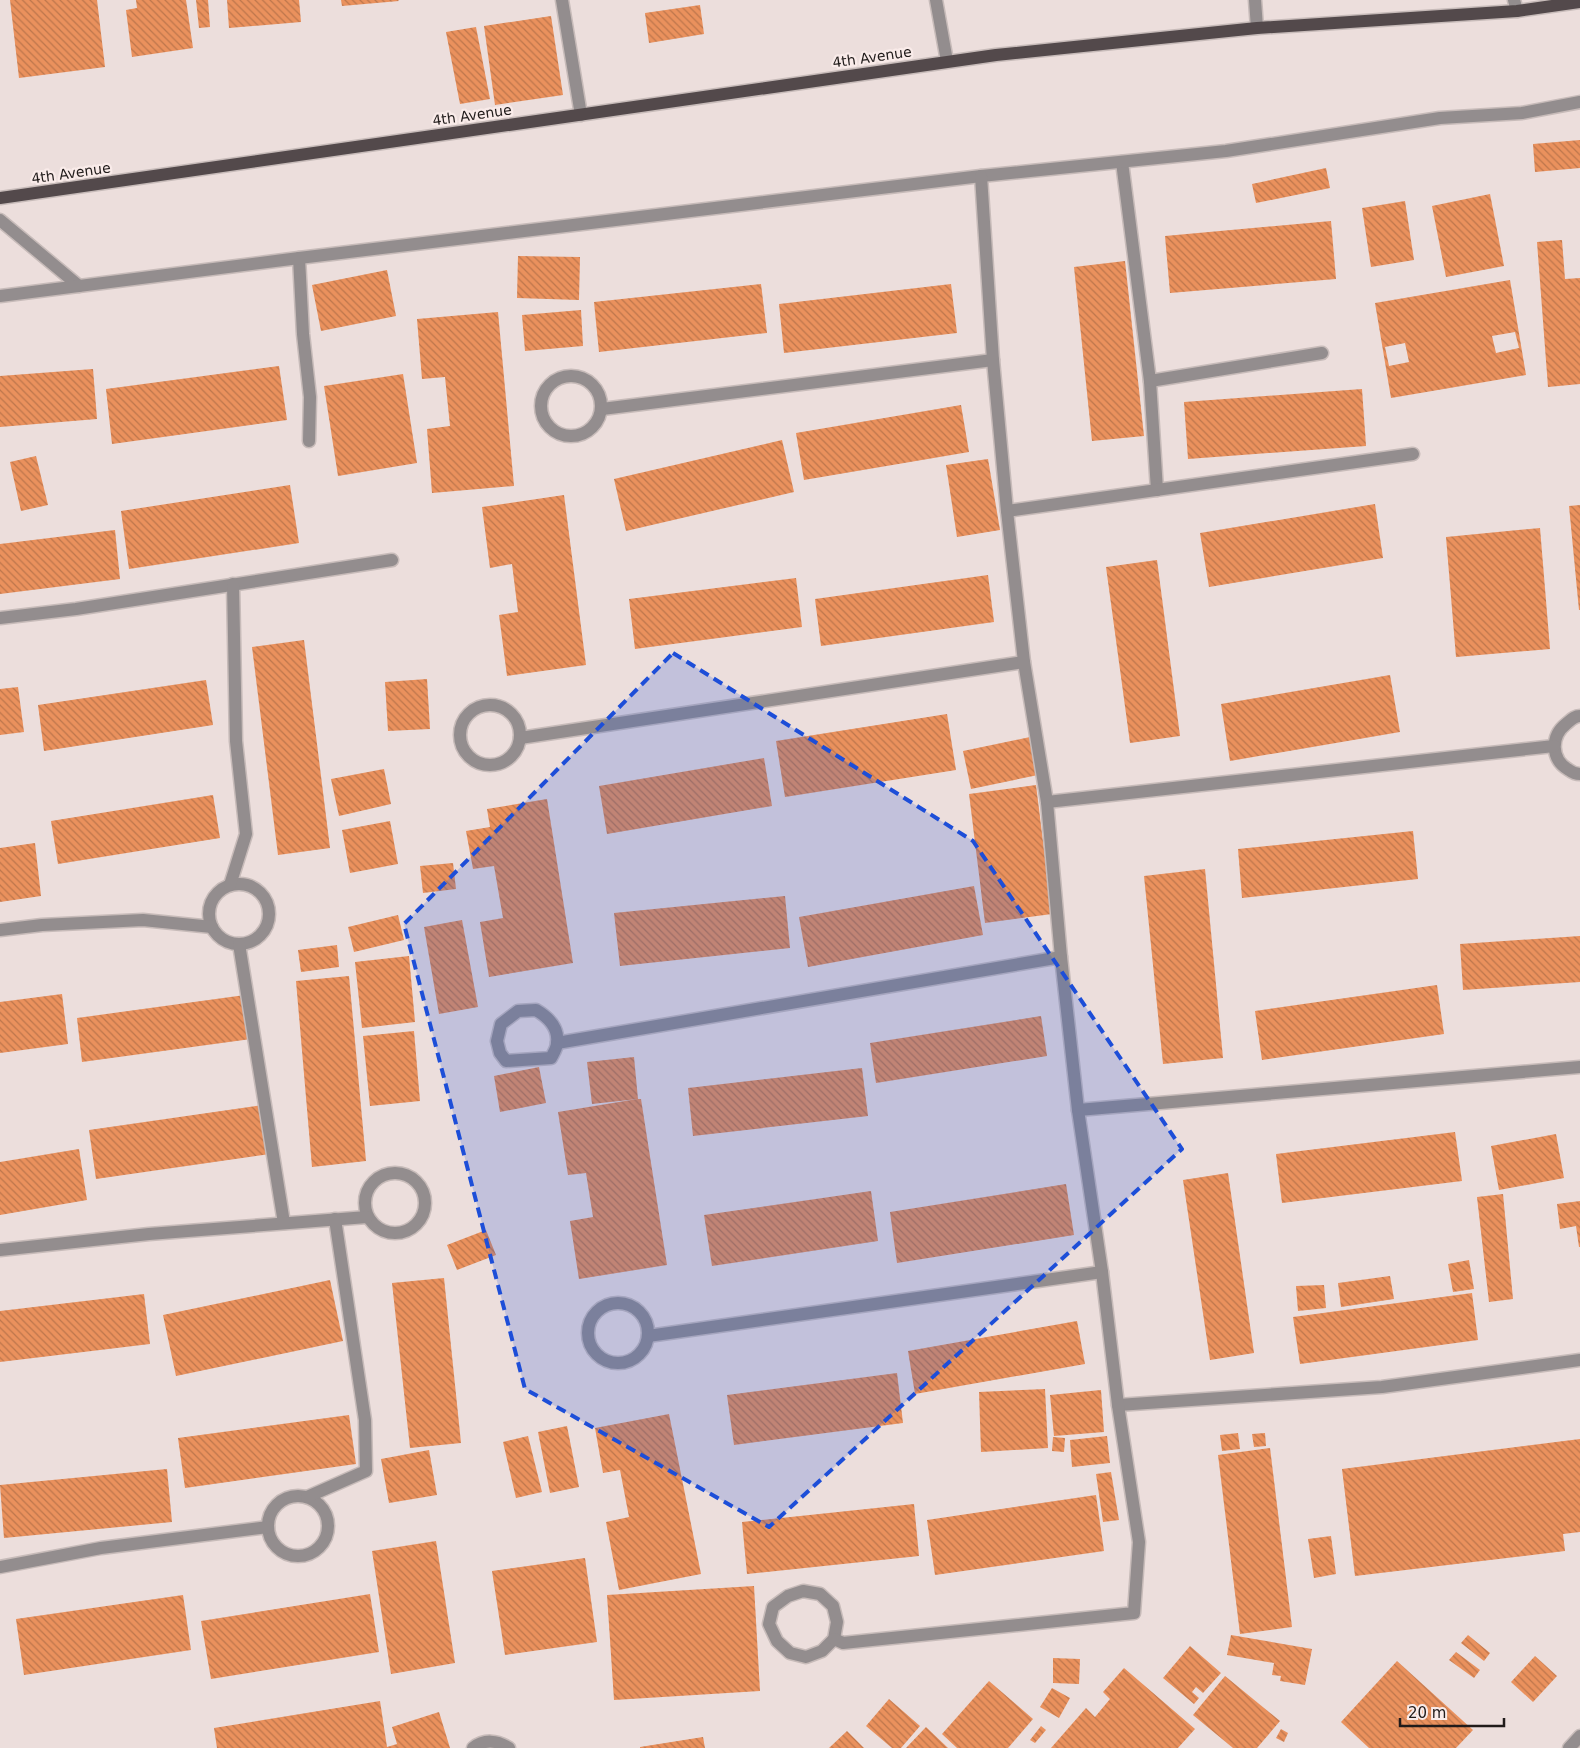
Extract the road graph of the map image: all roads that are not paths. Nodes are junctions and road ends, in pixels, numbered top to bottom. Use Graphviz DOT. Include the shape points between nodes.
graph roads {
  1 [pos="562,0"];
  2 [pos="936,0"];
  3 [pos="1254,0"];
  4 [pos="1580,2"];
  5 [pos="1516,6"];
  6 [pos="1257,28"];
  7 [pos="948,61"];
  8 [pos="1580,102"];
  9 [pos="581,115"];
  10 [pos="1122,162"];
  11 [pos="981,176"];
  12 [pos="0,198"];
  13 [pos="0,220"];
  14 [pos="299,258"];
  15 [pos="79,286"];
  16 [pos="0,296"];
  17 [pos="1322,353"];
  18 [pos="993,360"];
  19 [pos="1150,381"];
  20 [pos="602,409"];
  21 [pos="309,441"];
  22 [pos="1413,454"];
  23 [pos="1157,490"];
  24 [pos="1007,511"];
  25 [pos="392,560"];
  26 [pos="233,584"];
  27 [pos="0,618"];
  28 [pos="1024,662"];
  29 [pos="1580,716"];
  30 [pos="520,738"];
  31 [pos="1554,746"];
  32 [pos="1580,774"];
  33 [pos="1048,802"];
  34 [pos="230,885"];
  35 [pos="212,927"];
  36 [pos="0,930"];
  37 [pos="240,944"];
  38 [pos="1061,957"];
  39 [pos="557,1043"];
  40 [pos="1580,1067"];
  41 [pos="1078,1110"];
  42 [pos="367,1217"];
  43 [pos="335,1219"];
  44 [pos="284,1223"];
  45 [pos="0,1250"];
  46 [pos="1102,1272"];
  47 [pos="648,1336"];
  48 [pos="1580,1360"];
  49 [pos="1118,1405"];
  50 [pos="307,1497"];
  51 [pos="268,1527"];
  52 [pos="0,1567"];
  53 [pos="834,1639"];
  54 [pos="1580,1736"];
  55 [pos="473,1748"];
  56 [pos="509,1748"];
  57 [pos="1569,1748"];
  1 -- 9 [label="street"];
  2 -- 7 [label="street"];
  3 -- 6 [label="street"];
  4 -- 5 [label="main road, 4th Avenue"];
  5 -- 6 [label="main road, 4th Avenue"];
  6 -- 7 [label="main road, 4th Avenue"];
  7 -- 9 [label="main road, 4th Avenue"];
  8 -- 10 [label="street" via="1522,113 1440,118 1226,151"];
  9 -- 12 [label="main road, 4th Avenue"];
  10 -- 11 [label="street"];
  10 -- 19 [label="street"];
  11 -- 14 [label="street"];
  11 -- 18 [label="street"];
  13 -- 15 [label="street"];
  14 -- 15 [label="street"];
  14 -- 21 [label="street" via="310,398"];
  15 -- 16 [label="street"];
  17 -- 19 [label="street"];
  18 -- 20 [label="street"];
  18 -- 24 [label="street"];
  19 -- 23 [label="street"];
  20 -- 20 [label="street" via="600,395 590,382 580,377 562,377 546,391 541,407 549,428 563,435 582,434 595,424"];
  22 -- 23 [label="street"];
  23 -- 24 [label="street"];
  24 -- 28 [label="street"];
  25 -- 26 [label="street"];
  26 -- 27 [label="street"];
  26 -- 34 [label="street" via="236,741 246,834"];
  28 -- 30 [label="street"];
  28 -- 33 [label="street"];
  29 -- 31 [label="street" via="1558,730"];
  30 -- 30 [label="street" via="518,723 509,711 498,706 481,706 475,710 464,719 459,736 468,756 481,764 500,763 514,754"];
  31 -- 32 [label="street" via="1557,759 1563,766"];
  31 -- 33 [label="street"];
  33 -- 38 [label="street"];
  34 -- 35 [label="street" via="213,897 208,917"];
  34 -- 37 [label="street" via="250,886 259,891 269,909 265,929 259,937"];
  35 -- 36 [label="street" via="143,920"];
  35 -- 37 [label="street" via="223,940"];
  37 -- 44 [label="street"];
  38 -- 39 [label="street"];
  38 -- 41 [label="street"];
  39 -- 39 [label="street" via="556,1028 536,1010 518,1011 501,1024 497,1041 506,1061 551,1058"];
  40 -- 41 [label="street"];
  41 -- 46 [label="street"];
  42 -- 42 [label="street" via="386,1232 406,1231 418,1222 425,1206 423,1192 414,1179 403,1174 386,1175 369,1188 364,1204"];
  42 -- 43 [label="street"];
  43 -- 44 [label="street"];
  43 -- 50 [label="street" via="365,1420 366,1471"];
  44 -- 45 [label="street"];
  46 -- 47 [label="street"];
  46 -- 49 [label="street"];
  47 -- 47 [label="street" via="646,1321 636,1309 626,1304 609,1304 592,1317 587,1334 596,1354 609,1362 628,1361 642,1352"];
  48 -- 49 [label="street" via="1382,1387"];
  49 -- 53 [label="street" via="1139,1542 1134,1613 843,1643"];
  50 -- 51 [label="street" via="289,1497 272,1510"];
  50 -- 51 [label="street" via="317,1502 327,1514 328,1528 322,1544 309,1554 290,1555 277,1547"];
  51 -- 52 [label="street" via="101,1548"];
  53 -- 53 [label="street" via="838,1622 832,1606 820,1594 804,1591 788,1596 773,1607 769,1624 778,1641 790,1652 806,1657 822,1651"];
  54 -- 57 [label="street"];
  55 -- 56 [label="street" via="480,1742 498,1742"];
}
